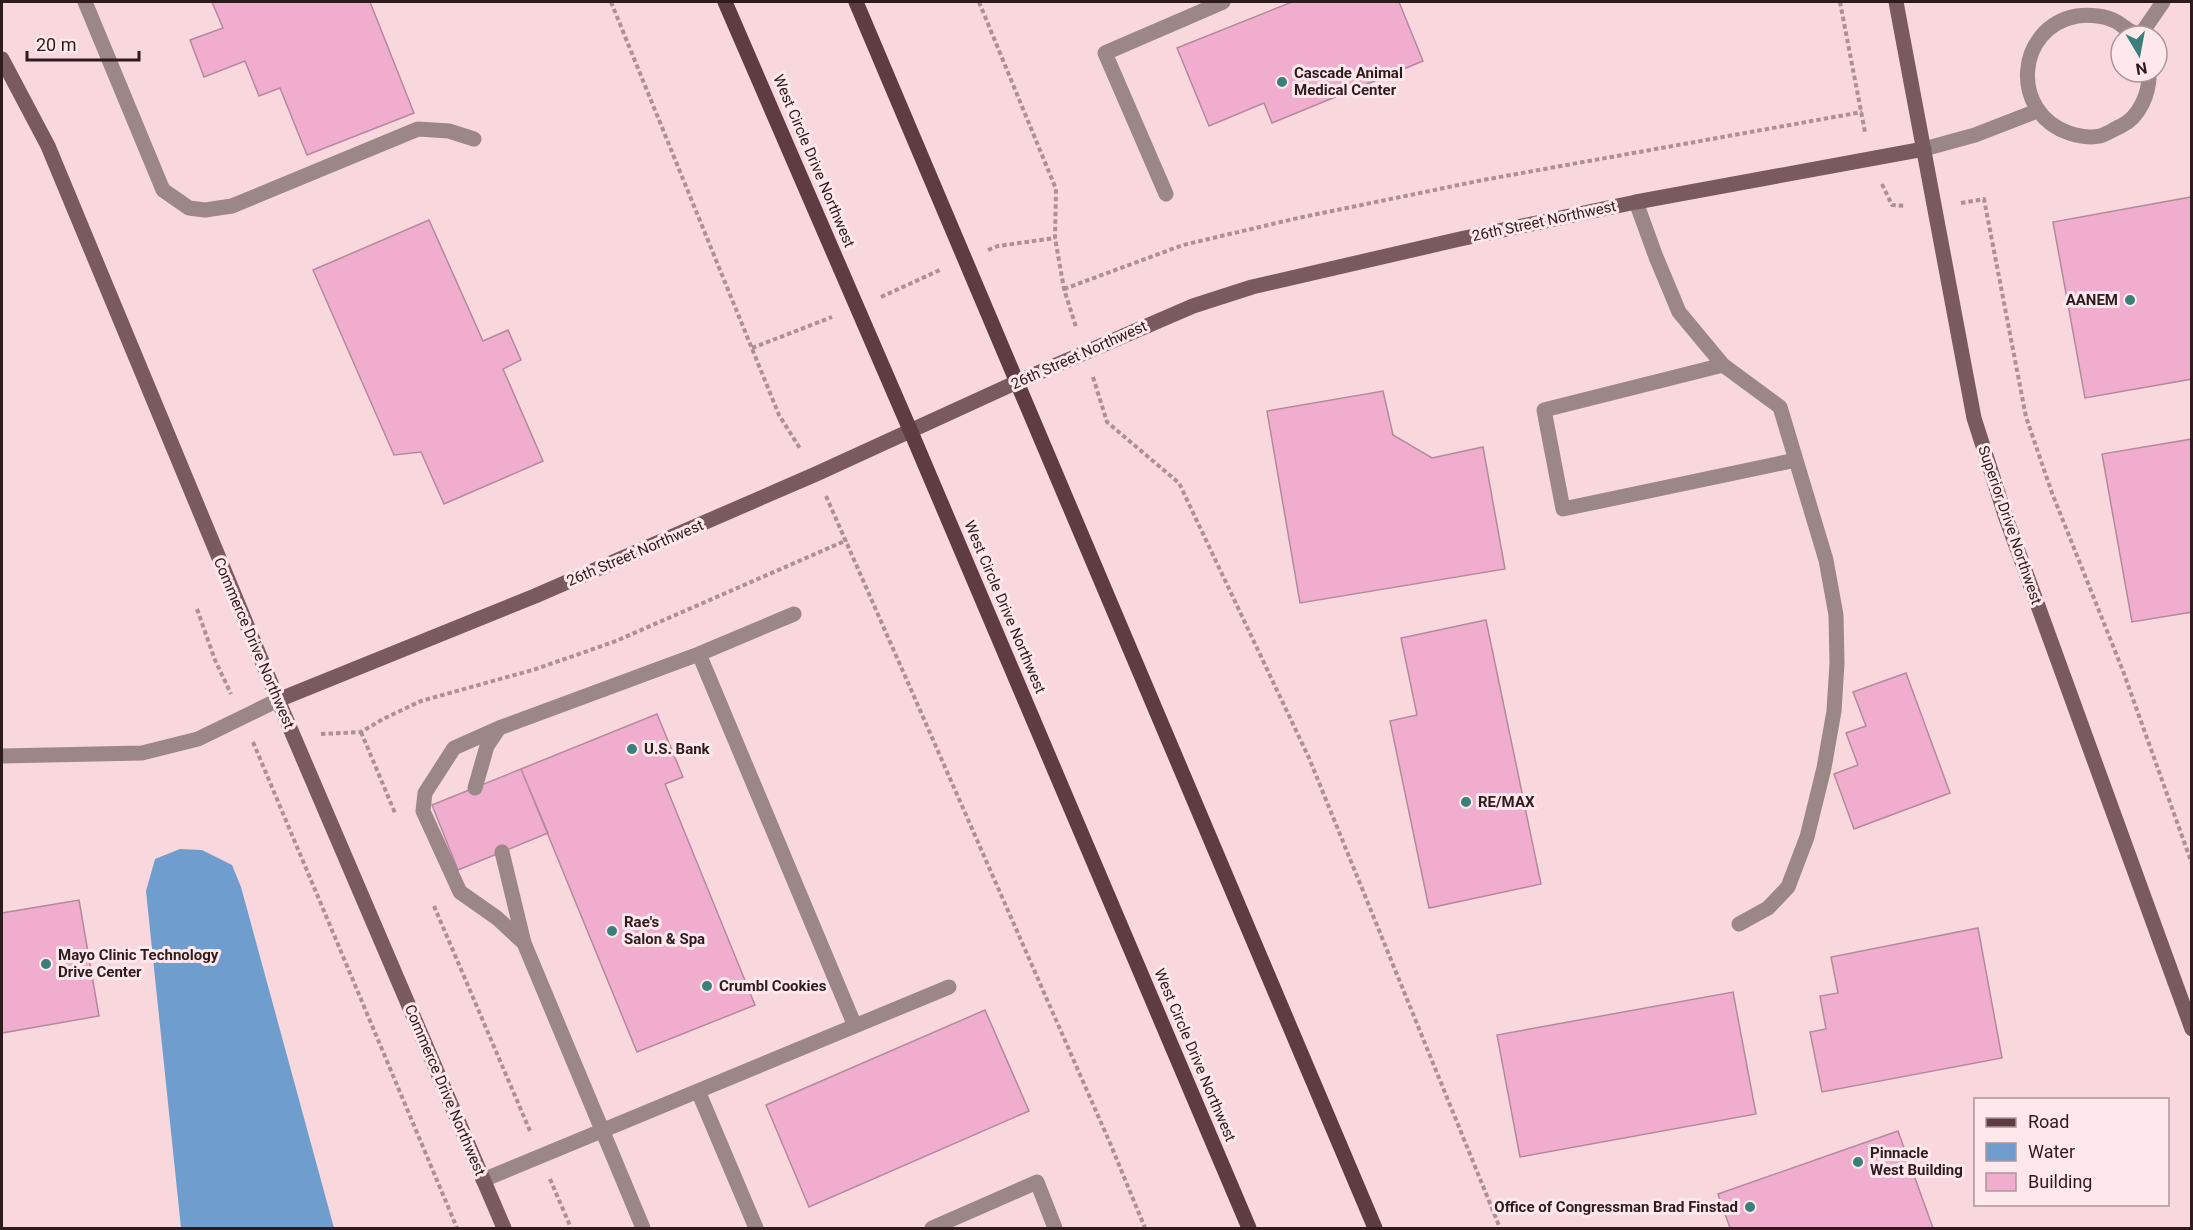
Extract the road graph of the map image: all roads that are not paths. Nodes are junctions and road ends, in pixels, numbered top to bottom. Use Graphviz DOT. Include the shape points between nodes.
graph roads {
  1 [pos="85,2"];
  2 [pos="725,2"];
  3 [pos="856,2"];
  4 [pos="1223,2"];
  5 [pos="1896,2"];
  6 [pos="2163,2"];
  7 [pos="2120,24"];
  8 [pos="2149,24"];
  9 [pos="2,59"];
  10 [pos="2148,84"];
  11 [pos="2037,111"];
  12 [pos="474,139"];
  13 [pos="1924,148"];
  14 [pos="1166,194"];
  15 [pos="1636,202"];
  16 [pos="1723,365"];
  17 [pos="1017,382"];
  18 [pos="911,432"];
  19 [pos="1796,460"];
  20 [pos="794,614"];
  21 [pos="699,654"];
  22 [pos="278,700"];
  23 [pos="499,728"];
  24 [pos="2,756"];
  25 [pos="475,788"];
  26 [pos="502,852"];
  27 [pos="1738,924"];
  28 [pos="524,943"];
  29 [pos="949,987"];
  30 [pos="855,1026"];
  31 [pos="2192,1029"];
  32 [pos="698,1091"];
  33 [pos="603,1131"];
  34 [pos="483,1180"];
  35 [pos="504,1228"];
  36 [pos="643,1228"];
  37 [pos="756,1228"];
  38 [pos="932,1228"];
  39 [pos="1055,1228"];
  40 [pos="1249,1228"];
  41 [pos="1375,1228"];
  1 -- 12 [label="street" via="163,190 189,208 232,206 418,129 449,131"];
  2 -- 18 [label="main road, West Circle Drive Northwest"];
  3 -- 17 [label="main road"];
  4 -- 14 [label="street" via="1105,53"];
  5 -- 13 [label="street, Superior Drive Northwest"];
  6 -- 8 [label="street"];
  7 -- 11 [label="street" via="2097,15 2076,16 2051,27 2030,58 2027,79"];
  9 -- 22 [label="street, Commerce Drive Northwest" via="48,146"];
  10 -- 11 [label="street" via="2141,106 2128,123 2100,136 2079,136 2057,129"];
  11 -- 13 [label="street" via="1975,135"];
  13 -- 15 [label="street, 26th Street Northwest"];
  13 -- 31 [label="street, Superior Drive Northwest" via="1974,418 1989,470"];
  15 -- 16 [label="street" via="1679,312"];
  15 -- 17 [label="street, 26th Street Northwest" via="1252,287 1194,306"];
  16 -- 19 [label="street" via="1780,407"];
  16 -- 19 [label="street" via="1544,411 1563,509"];
  17 -- 18 [label="street, 26th Street Northwest"];
  17 -- 41 [label="main road"];
  18 -- 22 [label="street, 26th Street Northwest" via="535,596"];
  18 -- 40 [label="main road, West Circle Drive Northwest"];
  19 -- 27 [label="street" via="1826,560 1836,615 1834,711 1807,837 1788,886 1768,908"];
  20 -- 21 [label="street"];
  21 -- 23 [label="street"];
  21 -- 30 [label="street"];
  22 -- 24 [label="street" via="198,739 142,753"];
  22 -- 34 [label="street, Commerce Drive Northwest"];
  23 -- 25 [label="street" via="487,746"];
  23 -- 28 [label="street" via="454,748 425,793 423,811 460,892"];
  26 -- 28 [label="street"];
  28 -- 33 [label="street"];
  29 -- 30 [label="street"];
  30 -- 32 [label="street"];
  32 -- 33 [label="street"];
  32 -- 37 [label="street"];
  33 -- 34 [label="street"];
  33 -- 36 [label="street"];
  34 -- 35 [label="street, Commerce Drive Northwest"];
  38 -- 39 [label="street" via="1037,1182"];
}
